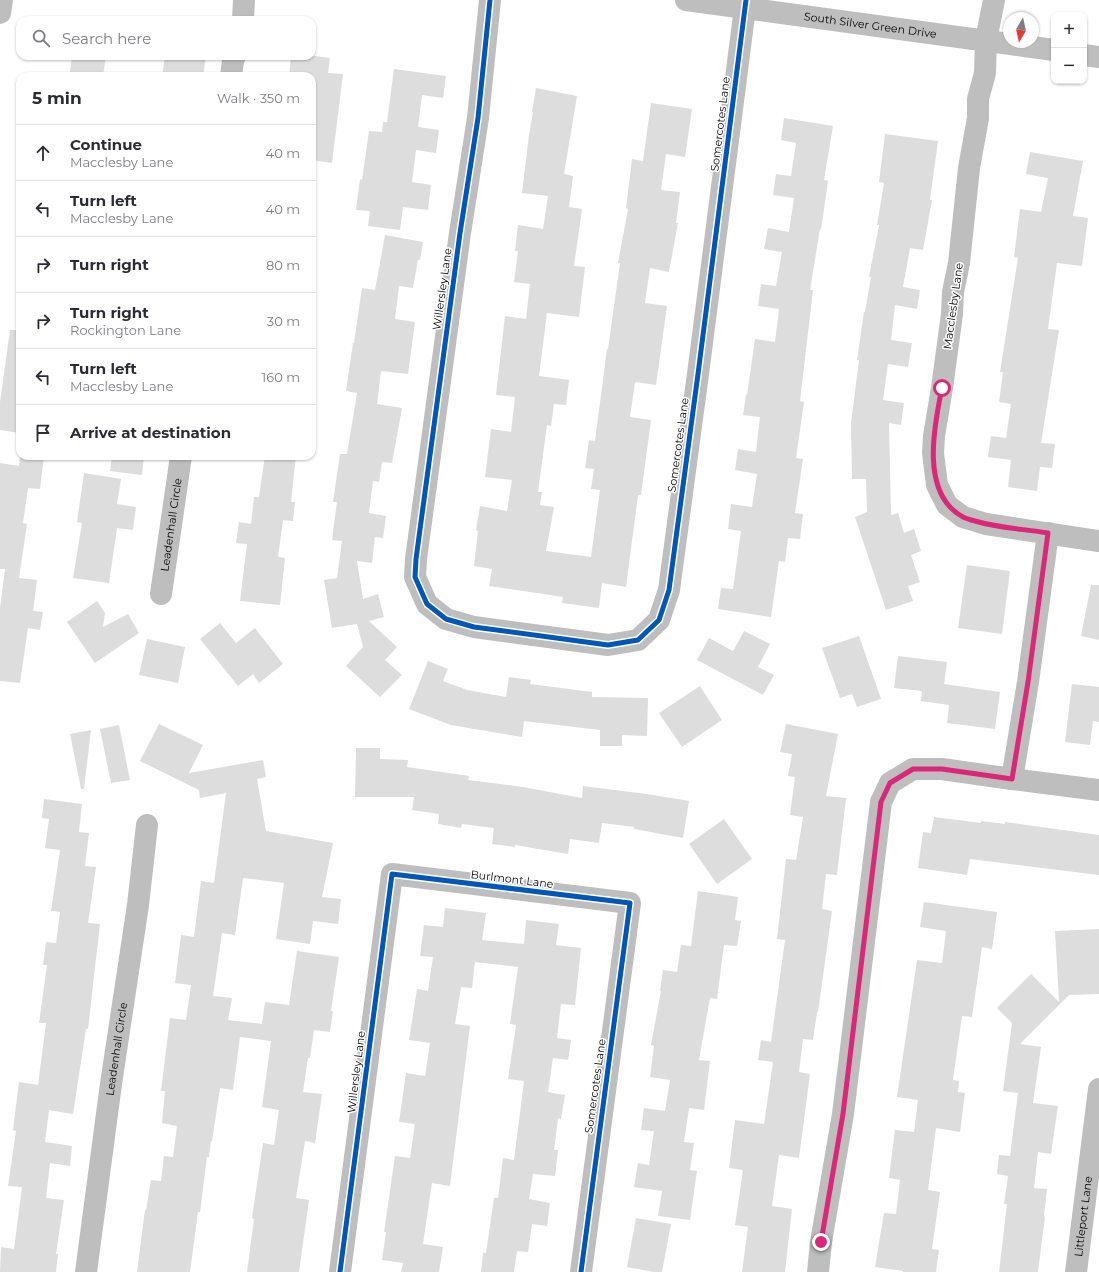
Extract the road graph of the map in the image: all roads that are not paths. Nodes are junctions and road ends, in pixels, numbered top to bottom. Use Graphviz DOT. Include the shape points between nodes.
graph roads {
  1 [pos="2,0"];
  2 [pos="244,0"];
  3 [pos="490,0"];
  4 [pos="686,0"];
  5 [pos="994,0"];
  6 [pos="745,4"];
  7 [pos="0,13"];
  8 [pos="243,16"];
  9 [pos="986,40"];
  10 [pos="1051,50"];
  11 [pos="1087,55"];
  12 [pos="1099,57"];
  13 [pos="233,60"];
  14 [pos="232,72"];
  15 [pos="180,460"];
  16 [pos="1048,533"];
  17 [pos="1099,541"];
  18 [pos="417,580"];
  19 [pos="161,594"];
  20 [pos="1012,779"];
  21 [pos="1099,790"];
  22 [pos="147,825"];
  23 [pos="392,874"];
  24 [pos="630,904"];
  25 [pos="1099,1089"];
  26 [pos="86,1272"];
  27 [pos="340,1272"];
  28 [pos="581,1272"];
  29 [pos="818,1272"];
  30 [pos="1076,1272"];
  1 -- 7 [label="street"];
  2 -- 8 [label="street"];
  3 -- 18 [label="street, Willersley Lane" via="478,118 416,559"];
  4 -- 6 [label="street, South Silver Green Drive"];
  5 -- 9 [label="street, Macclesby Lane"];
  6 -- 9 [label="street, South Silver Green Drive"];
  6 -- 18 [label="street, Somercotes Lane" via="669,590 660,620 638,640 608,645 474,627 446,619 426,604"];
  9 -- 10 [label="street, South Silver Green Drive"];
  9 -- 16 [label="street, Macclesby Lane" via="985,73 978,99 978,118 968,175 959,263 934,436 933,453 937,485 947,505 964,517 986,524"];
  11 -- 12 [label="street"];
  13 -- 14 [label="street"];
  15 -- 19 [label="street, Leadenhall Circle"];
  16 -- 17 [label="street"];
  16 -- 20 [label="street"];
  20 -- 21 [label="street"];
  20 -- 29 [label="street" via="942,769 913,769 890,783 881,802 843,1114"];
  22 -- 26 [label="street, Leadenhall Circle"];
  23 -- 24 [label="street, Burlmont Lane"];
  23 -- 27 [label="street, Willersley Lane"];
  24 -- 28 [label="street, Somercotes Lane"];
  25 -- 30 [label="street, Littleport Lane"];
}
